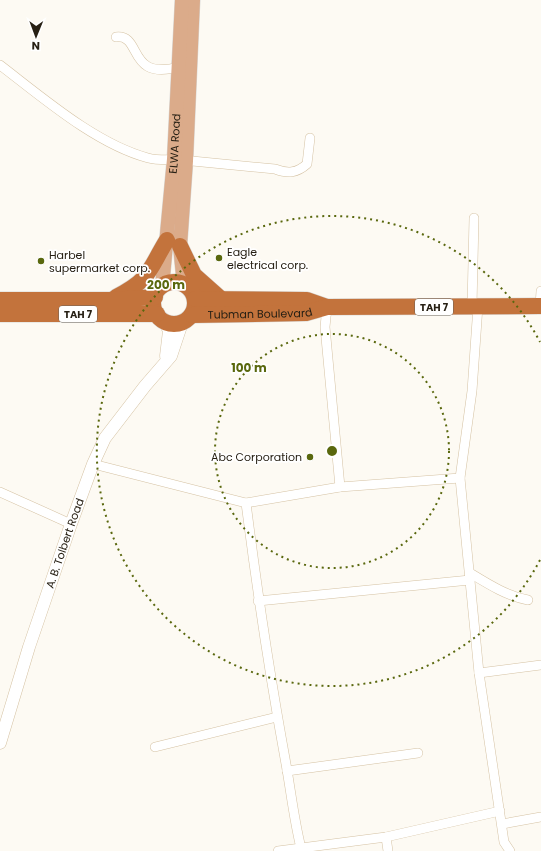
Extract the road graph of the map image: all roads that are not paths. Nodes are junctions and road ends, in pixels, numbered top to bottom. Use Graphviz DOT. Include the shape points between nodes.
graph roads {
  1 [pos="182,0"];
  2 [pos="193,0"];
  3 [pos="116,37"];
  4 [pos="0,65"];
  5 [pos="179,67"];
  6 [pos="310,138"];
  7 [pos="180,160"];
  8 [pos="474,218"];
  9 [pos="174,243"];
  10 [pos="184,285"];
  11 [pos="541,291"];
  12 [pos="158,292"];
  13 [pos="195,299"];
  14 [pos="222,299"];
  15 [pos="0,300"];
  16 [pos="111,300"];
  17 [pos="475,306"];
  18 [pos="541,306"];
  19 [pos="327,307"];
  20 [pos="0,314"];
  21 [pos="161,318"];
  22 [pos="187,319"];
  23 [pos="165,363"];
  24 [pos="93,464"];
  25 [pos="460,478"];
  26 [pos="340,487"];
  27 [pos="0,492"];
  28 [pos="246,503"];
  29 [pos="71,524"];
  30 [pos="470,576"];
  31 [pos="528,600"];
  32 [pos="258,601"];
  33 [pos="541,665"];
  34 [pos="480,673"];
  35 [pos="277,717"];
  36 [pos="0,743"];
  37 [pos="155,747"];
  38 [pos="418,753"];
  39 [pos="287,771"];
  40 [pos="500,811"];
  41 [pos="541,817"];
  42 [pos="502,824"];
  43 [pos="386,837"];
  44 [pos="300,848"];
  45 [pos="278,851"];
  46 [pos="388,851"];
  47 [pos="510,851"];
  1 -- 5 [label="main road, ELWA Road"];
  2 -- 7 [label="main road, ELWA Road"];
  3 -- 5 [label="street" via="122,36 128,40 141,63 150,68 167,70"];
  4 -- 7 [label="street" via="110,143 150,159"];
  5 -- 7 [label="main road, ELWA Road"];
  6 -- 7 [label="street" via="307,164 293,172"];
  7 -- 9 [label="main road, ELWA Road"];
  8 -- 17 [label="street"];
  9 -- 10 [label="main road, ELWA Road"];
  9 -- 12 [label="main road, ELWA Road"];
  9 -- 14 [label="highway" via="194,276"];
  9 -- 16 [label="highway" via="146,278"];
  10 -- 12 [label="highway" via="172,283"];
  10 -- 13 [label="highway" via="189,288"];
  11 -- 18 [label="street"];
  12 -- 16 [label="highway"];
  12 -- 21 [label="highway" via="154,302"];
  13 -- 14 [label="highway, Tubman Boulevard / TAH 7"];
  13 -- 22 [label="highway"];
  14 -- 19 [label="highway, Tubman Boulevard / TAH 7" via="307,300"];
  15 -- 16 [label="highway, TAH 7"];
  17 -- 18 [label="highway, Tubman Boulevard / TAH 7"];
  17 -- 19 [label="highway, Tubman Boulevard / TAH 7"];
  17 -- 25 [label="street" via="472,391"];
  19 -- 22 [label="highway, Tubman Boulevard / TAH 7" via="306,313"];
  19 -- 26 [label="street" via="325,327"];
  20 -- 21 [label="highway, TAH 7"];
  21 -- 22 [label="highway" via="170,324"];
  21 -- 23 [label="street" via="169,331"];
  22 -- 23 [label="street, A. B. Tolbert Road" via="171,356"];
  23 -- 24 [label="street, A. B. Tolbert Road" via="105,438"];
  24 -- 28 [label="street"];
  24 -- 29 [label="street, A. B. Tolbert Road"];
  25 -- 26 [label="street"];
  25 -- 30 [label="street"];
  26 -- 28 [label="street"];
  27 -- 29 [label="street"];
  28 -- 32 [label="street"];
  29 -- 36 [label="street, A. B. Tolbert Road" via="29,647"];
  30 -- 31 [label="street"];
  30 -- 32 [label="street"];
  30 -- 34 [label="street"];
  32 -- 35 [label="street"];
  33 -- 34 [label="street"];
  34 -- 40 [label="street"];
  35 -- 37 [label="street"];
  35 -- 39 [label="street"];
  38 -- 39 [label="street"];
  39 -- 44 [label="street"];
  40 -- 42 [label="street"];
  40 -- 43 [label="street"];
  41 -- 42 [label="street"];
  42 -- 47 [label="street" via="504,842"];
  43 -- 44 [label="street"];
  43 -- 46 [label="street"];
  44 -- 45 [label="street"];
}
